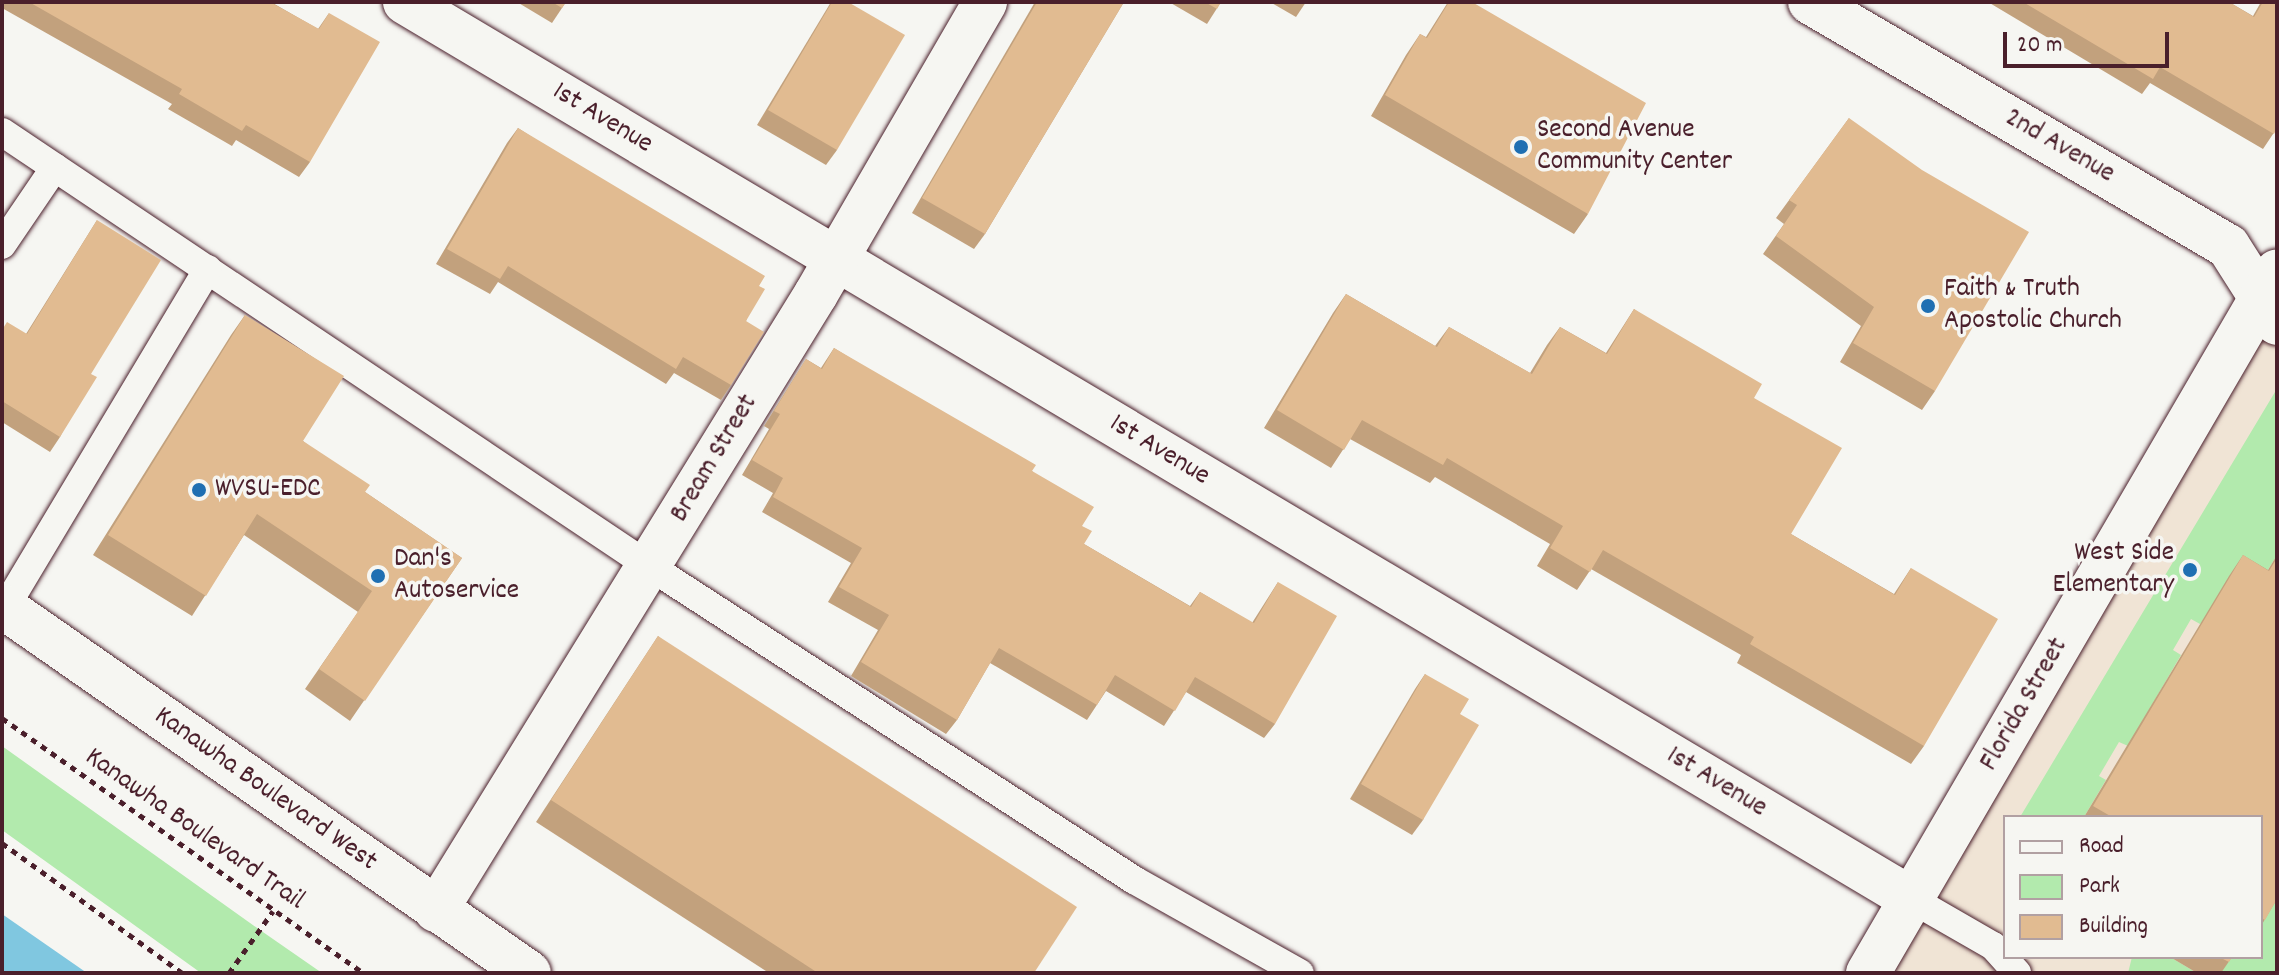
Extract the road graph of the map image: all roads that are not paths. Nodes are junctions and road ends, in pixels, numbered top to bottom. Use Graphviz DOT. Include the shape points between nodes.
graph roads {
  1 [pos="405,2"];
  2 [pos="985,2"];
  3 [pos="1810,2"];
  4 [pos="2,132"];
  5 [pos="55,167"];
  6 [pos="2,245"];
  7 [pos="837,259"];
  8 [pos="208,269"];
  9 [pos="2271,297"];
  10 [pos="649,566"];
  11 [pos="4,607"];
  12 [pos="1913,900"];
  13 [pos="436,910"];
  14 [pos="2003,957"];
  15 [pos="529,973"];
  16 [pos="1300,973"];
  17 [pos="1868,973"];
  1 -- 7 [label="street, 1st Avenue"];
  2 -- 7 [label="street, Bream Street"];
  3 -- 9 [label="street, 2nd Avenue" via="2228,246"];
  4 -- 5 [label="lane"];
  5 -- 6 [label="lane"];
  5 -- 8 [label="lane"];
  7 -- 10 [label="street, Bream Street"];
  7 -- 12 [label="street, 1st Avenue"];
  8 -- 10 [label="lane"];
  8 -- 11 [label="lane"];
  9 -- 12 [label="street, Florida Street"];
  10 -- 13 [label="street, Bream Street"];
  10 -- 16 [label="lane" via="1134,880"];
  11 -- 13 [label="street, Kanawha Boulevard West"];
  12 -- 14 [label="lane" via="1993,946"];
  12 -- 17 [label="street, Florida Street"];
  13 -- 15 [label="street, Kanawha Boulevard West"];
}
